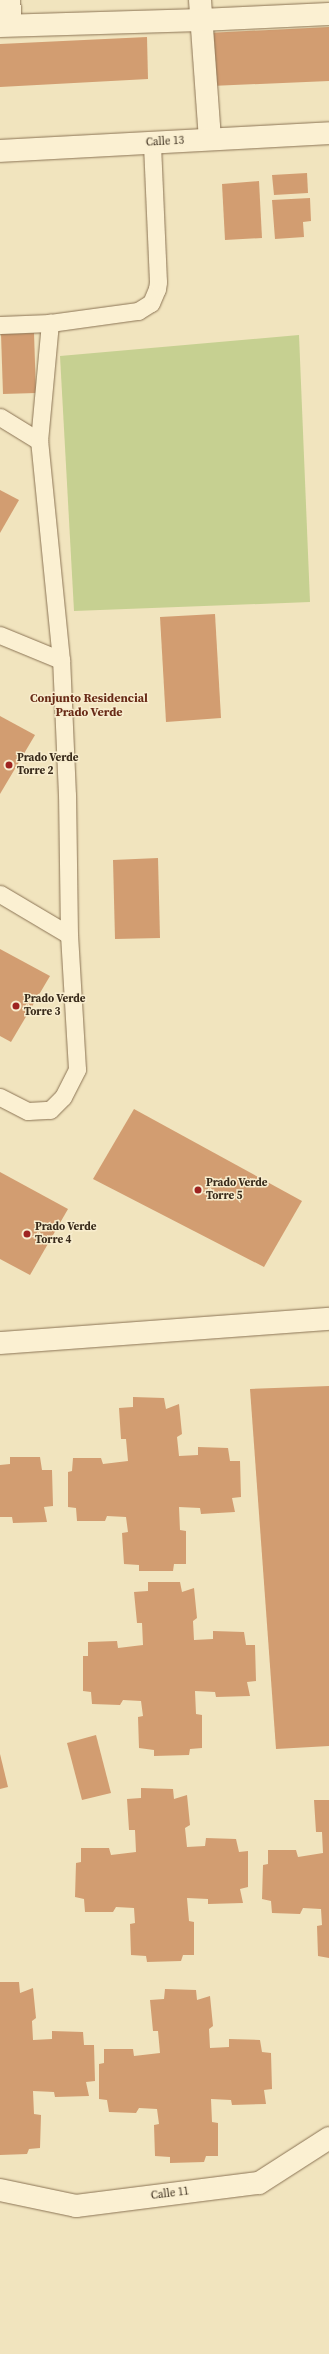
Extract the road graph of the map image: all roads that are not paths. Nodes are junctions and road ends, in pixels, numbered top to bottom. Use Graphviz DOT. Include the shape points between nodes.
graph roads {
  1 [pos="9,0"];
  2 [pos="200,10"];
  3 [pos="329,14"];
  4 [pos="5,25"];
  5 [pos="329,133"];
  6 [pos="210,139"];
  7 [pos="152,143"];
  8 [pos="0,151"];
  9 [pos="50,323"];
  10 [pos="0,324"];
  11 [pos="0,417"];
  12 [pos="39,441"];
  13 [pos="0,635"];
  14 [pos="61,660"];
  15 [pos="0,894"];
  16 [pos="69,935"];
  17 [pos="0,1097"];
  18 [pos="329,1319"];
  19 [pos="0,1343"];
  20 [pos="329,2138"];
  21 [pos="0,2190"];
  1 -- 4 [label="street"];
  2 -- 3 [label="street"];
  2 -- 4 [label="street"];
  2 -- 6 [label="street"];
  5 -- 6 [label="street, Calle 13"];
  6 -- 7 [label="street, Calle 13"];
  7 -- 8 [label="street, Calle 13"];
  7 -- 9 [label="lane" via="158,282 155,296 145,308 138,311"];
  9 -- 10 [label="lane"];
  9 -- 12 [label="lane"];
  11 -- 12 [label="lane"];
  12 -- 14 [label="lane"];
  13 -- 14 [label="lane"];
  14 -- 16 [label="lane" via="67,795"];
  15 -- 16 [label="lane"];
  16 -- 17 [label="lane" via="77,1069 63,1097 50,1110 28,1111"];
  18 -- 19 [label="street"];
  20 -- 21 [label="street, Calle 11" via="259,2183 76,2206"];
}
